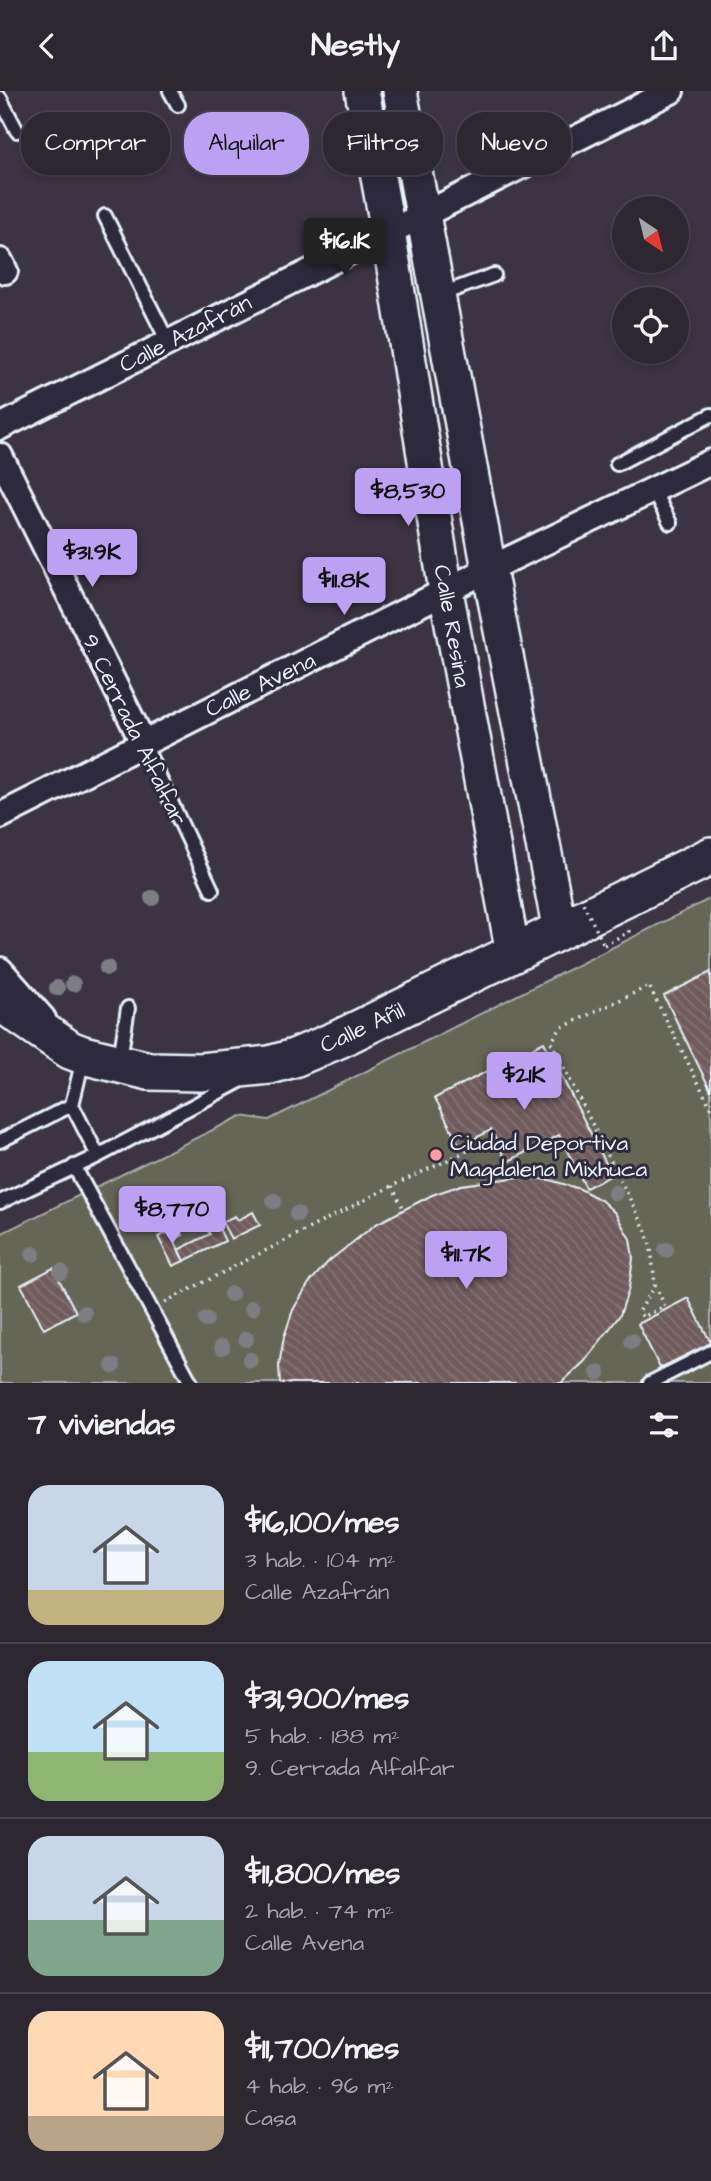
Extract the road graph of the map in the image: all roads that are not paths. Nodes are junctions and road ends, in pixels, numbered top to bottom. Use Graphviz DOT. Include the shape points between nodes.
graph roads {
  1 [pos="170,91"];
  2 [pos="362,91"];
  3 [pos="400,91"];
  4 [pos="671,91"];
  5 [pos="0,98"];
  6 [pos="178,105"];
  7 [pos="17,131"];
  8 [pos="423,214"];
  9 [pos="105,216"];
  10 [pos="388,231"];
  11 [pos="494,275"];
  12 [pos="438,295"];
  13 [pos="168,342"];
  14 [pos="711,415"];
  15 [pos="0,426"];
  16 [pos="0,456"];
  17 [pos="711,462"];
  18 [pos="617,464"];
  19 [pos="653,490"];
  20 [pos="670,523"];
  21 [pos="489,569"];
  22 [pos="446,591"];
  23 [pos="142,743"];
  24 [pos="0,816"];
  25 [pos="711,856"];
  26 [pos="212,890"];
  27 [pos="559,931"];
  28 [pos="513,953"];
  29 [pos="0,969"];
  30 [pos="0,1002"];
  31 [pos="128,1008"];
  32 [pos="77,1053"];
  33 [pos="119,1064"];
  34 [pos="270,1065"];
  35 [pos="72,1105"];
  36 [pos="0,1141"];
  37 [pos="98,1156"];
  38 [pos="74,1167"];
  39 [pos="0,1202"];
  40 [pos="711,1352"];
  41 [pos="191,1383"];
  42 [pos="650,1383"];
  1 -- 6 [label="lane"];
  2 -- 10 [label="street, Calle Resina"];
  3 -- 8 [label="street, Calle Resina"];
  4 -- 8 [label="street, Calle Azafrán"];
  5 -- 7 [label="lane"];
  8 -- 10 [label="street, Calle Azafrán"];
  8 -- 12 [label="street, Calle Resina"];
  9 -- 13 [label="lane"];
  10 -- 13 [label="street, Calle Azafrán"];
  10 -- 22 [label="street, Calle Resina"];
  11 -- 12 [label="lane"];
  12 -- 21 [label="street, Calle Resina"];
  13 -- 15 [label="street, Calle Azafrán"];
  14 -- 18 [label="lane"];
  16 -- 23 [label="street, 9. Cerrada Alfalfar"];
  17 -- 19 [label="street, Calle Avena"];
  19 -- 20 [label="lane"];
  19 -- 21 [label="street, Calle Avena"];
  21 -- 22 [label="street, Calle Avena"];
  21 -- 27 [label="street, Calle Resina"];
  22 -- 23 [label="street, Calle Avena"];
  22 -- 28 [label="street, Calle Resina"];
  23 -- 24 [label="street, Calle Avena"];
  23 -- 26 [label="lane, 9. Cerrada Alfalfar"];
  25 -- 27 [label="main road, Calle Añil"];
  27 -- 28 [label="main road, Calle Añil"];
  28 -- 34 [label="main road, Calle Añil" via="339,1039"];
  29 -- 32 [label="street"];
  30 -- 32 [label="main road, Calle Añil"];
  31 -- 33 [label="lane"];
  32 -- 33 [label="main road, Calle Añil"];
  32 -- 35 [label="lane"];
  33 -- 34 [label="main road, Calle Añil" via="149,1071 200,1072"];
  34 -- 37 [label="lane"];
  35 -- 36 [label="lane"];
  35 -- 37 [label="lane"];
  37 -- 38 [label="lane"];
  38 -- 39 [label="lane"];
  38 -- 41 [label="lane"];
  40 -- 42 [label="lane"];
}
